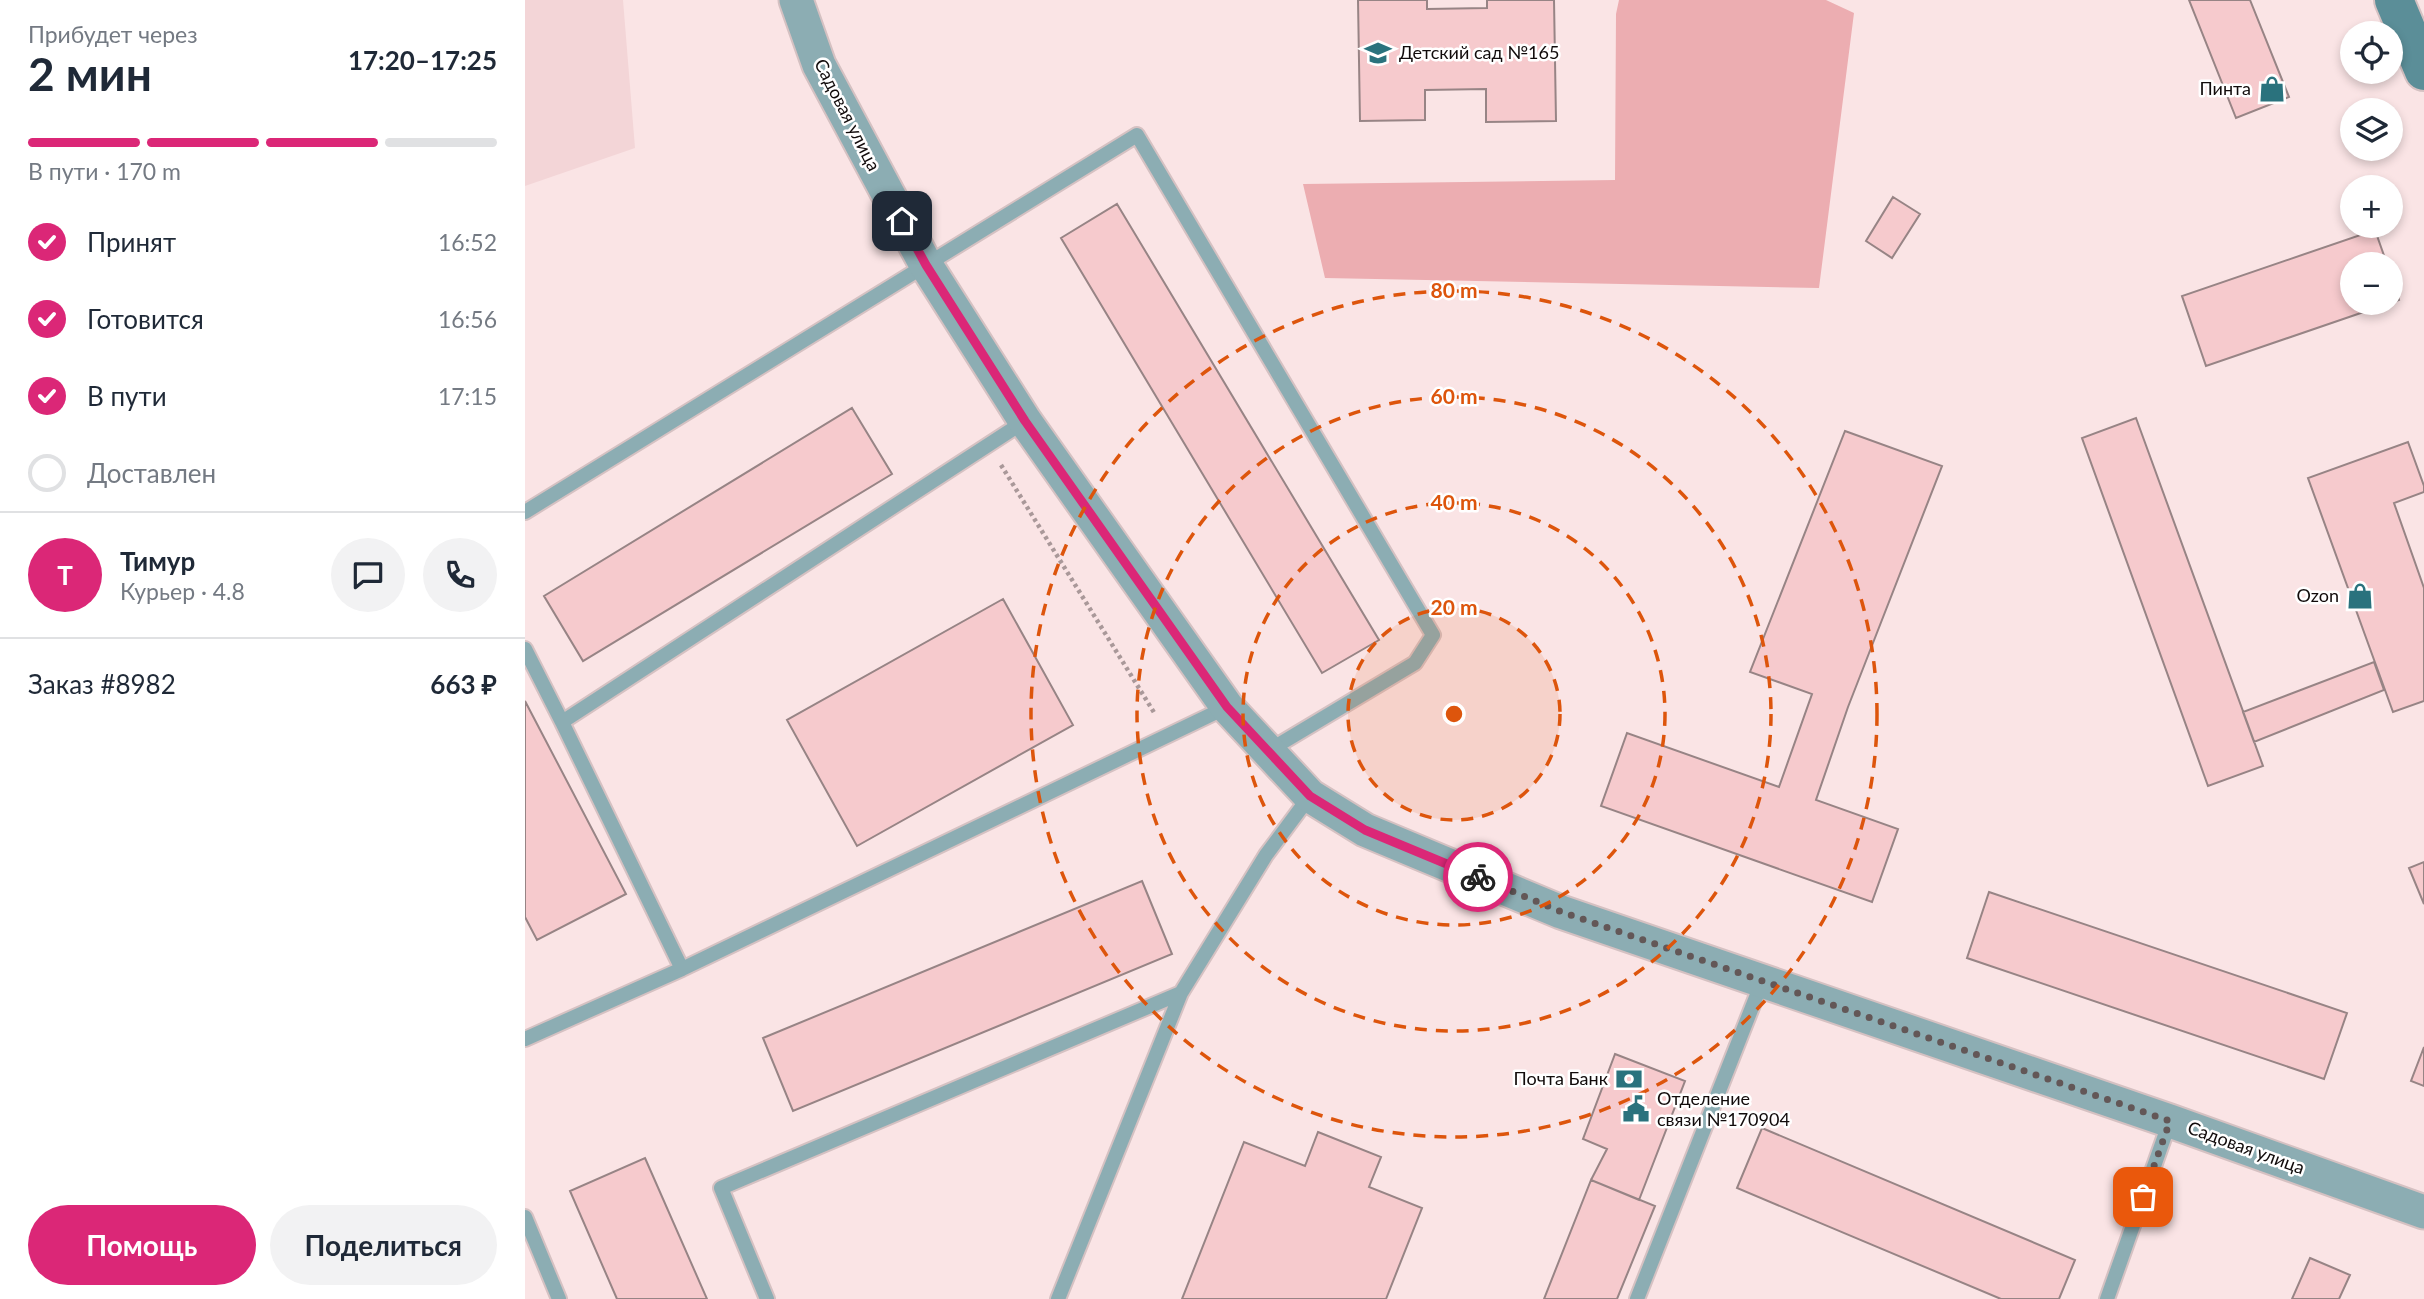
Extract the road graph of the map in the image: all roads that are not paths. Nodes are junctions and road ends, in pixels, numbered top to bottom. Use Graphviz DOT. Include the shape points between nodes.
graph roads {
  1 [pos="796,0"];
  2 [pos="2394,0"];
  3 [pos="2424,71"];
  4 [pos="926,265"];
  5 [pos="1025,421"];
  6 [pos="525,512"];
  7 [pos="525,649"];
  8 [pos="1227,707"];
  9 [pos="562,722"];
  10 [pos="1268,751"];
  11 [pos="1310,796"];
  12 [pos="682,969"];
  13 [pos="1762,982"];
  14 [pos="1181,993"];
  15 [pos="525,1039"];
  16 [pos="2170,1121"];
  17 [pos="2424,1212"];
  18 [pos="525,1217"];
  19 [pos="558,1299"];
  20 [pos="767,1299"];
  21 [pos="1058,1299"];
  22 [pos="1637,1299"];
  23 [pos="2107,1299"];
  1 -- 4 [label="street, Садовая улица" via="819,65"];
  2 -- 3 [label="main road"];
  4 -- 5 [label="street, Садовая улица"];
  4 -- 6 [label="lane"];
  4 -- 10 [label="lane" via="1137,135 1433,635 1415,663"];
  5 -- 8 [label="street, Садовая улица"];
  5 -- 9 [label="lane"];
  7 -- 9 [label="lane"];
  8 -- 10 [label="street, Садовая улица"];
  8 -- 12 [label="lane"];
  9 -- 12 [label="lane"];
  10 -- 11 [label="street, Садовая улица"];
  11 -- 13 [label="street, Садовая улица" via="1365,830 1549,907"];
  11 -- 14 [label="lane" via="1266,855"];
  12 -- 15 [label="lane"];
  13 -- 16 [label="street, Садовая улица"];
  13 -- 22 [label="lane"];
  14 -- 20 [label="lane" via="721,1188"];
  14 -- 21 [label="lane"];
  16 -- 17 [label="street, Садовая улица"];
  16 -- 23 [label="lane"];
  18 -- 19 [label="lane"];
}
